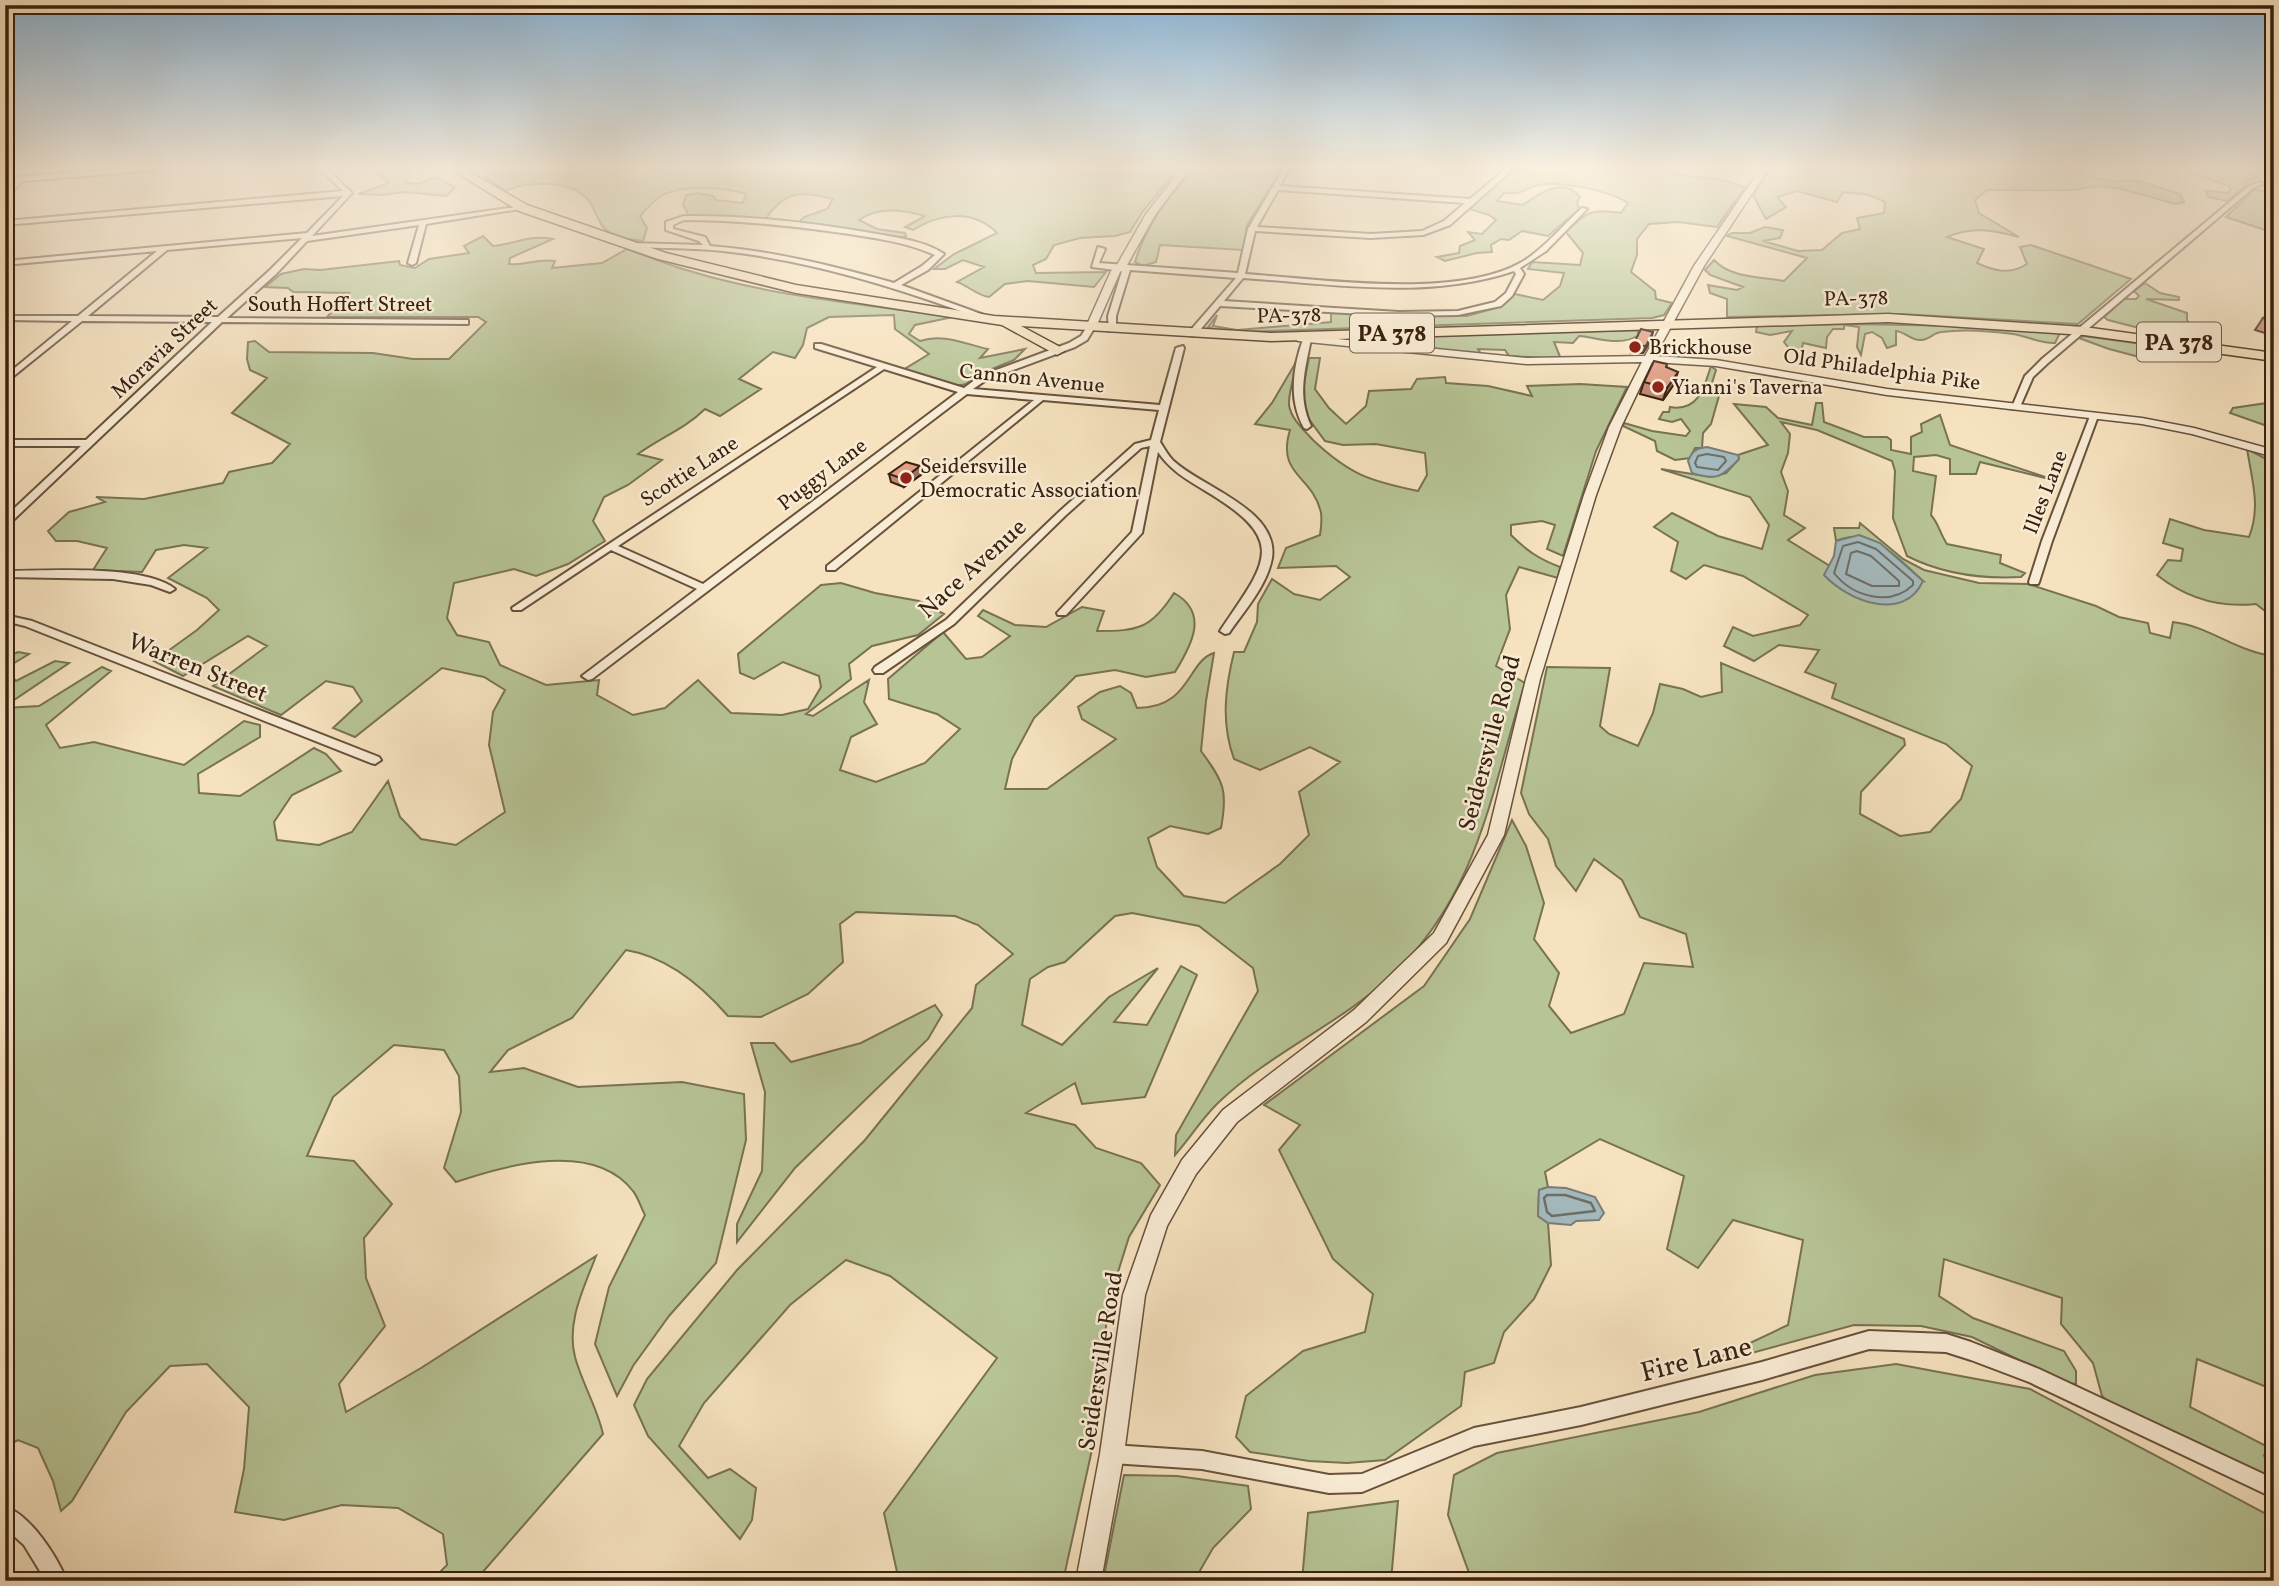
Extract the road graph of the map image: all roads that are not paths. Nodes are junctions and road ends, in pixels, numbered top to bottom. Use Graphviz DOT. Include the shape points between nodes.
graph roads {
  1 [pos="242,242"];
  2 [pos="302,242"];
  3 [pos="418,242"];
  4 [pos="622,242"];
  5 [pos="704,242"];
  6 [pos="911,242"];
  7 [pos="1135,242"];
  8 [pos="1249,242"];
  9 [pos="1549,242"];
  10 [pos="1715,242"];
  11 [pos="2187,242"];
  12 [pos="631,245"];
  13 [pos="165,248"];
  14 [pos="708,248"];
  15 [pos="1101,248"];
  16 [pos="5,263"];
  17 [pos="412,263"];
  18 [pos="1121,267"];
  19 [pos="1516,268"];
  20 [pos="1241,276"];
  21 [pos="896,285"];
  22 [pos="1217,303"];
  23 [pos="5,318"];
  24 [pos="81,318"];
  25 [pos="994,320"];
  26 [pos="218,321"];
  27 [pos="465,322"];
  28 [pos="1668,324"];
  29 [pos="1091,327"];
  30 [pos="1112,329"];
  31 [pos="2084,331"];
  32 [pos="1192,334"];
  33 [pos="1271,337"];
  34 [pos="1307,339"];
  35 [pos="818,346"];
  36 [pos="1180,348"];
  37 [pos="1057,351"];
  38 [pos="2274,357"];
  39 [pos="1648,359"];
  40 [pos="882,367"];
  41 [pos="5,380"];
  42 [pos="963,391"];
  43 [pos="1041,398"];
  44 [pos="2016,407"];
  45 [pos="1164,408"];
  46 [pos="2094,416"];
  47 [pos="1307,426"];
  48 [pos="1155,442"];
  49 [pos="5,443"];
  50 [pos="90,443"];
  51 [pos="2274,454"];
  52 [pos="5,523"];
  53 [pos="610,546"];
  54 [pos="831,568"];
  55 [pos="5,574"];
  56 [pos="2034,582"];
  57 [pos="704,588"];
  58 [pos="170,589"];
  59 [pos="517,608"];
  60 [pos="1062,613"];
  61 [pos="5,618"];
  62 [pos="1225,631"];
  63 [pos="879,670"];
  64 [pos="588,676"];
  65 [pos="375,760"];
  66 [pos="1112,1454"];
  67 [pos="2274,1489"];
  68 [pos="5,1515"];
  69 [pos="57,1581"];
  70 [pos="1088,1581"];
  1 -- 13 [label="street"];
  2 -- 26 [label="street, Moravia Street"];
  3 -- 17 [label="street"];
  4 -- 12 [label="main road, PA-378 / PA 378"];
  5 -- 14 [label="street"];
  6 -- 21 [label="street" via="940,254"];
  7 -- 18 [label="street"];
  8 -- 20 [label="street"];
  9 -- 19 [label="street"];
  10 -- 28 [label="street, Seidersville Road"];
  11 -- 31 [label="street"];
  12 -- 14 [label="street"];
  12 -- 25 [label="main road, PA-378 / PA 378" via="796,289"];
  13 -- 16 [label="street"];
  13 -- 24 [label="street"];
  14 -- 21 [label="street" via="821,265"];
  15 -- 18 [label="street" via="1096,265"];
  18 -- 20 [label="street"];
  18 -- 29 [label="street"];
  18 -- 30 [label="street" via="1126,270"];
  19 -- 20 [label="street" via="1428,285"];
  19 -- 22 [label="street" via="1520,274 1516,283 1498,304 1458,313"];
  20 -- 22 [label="street"];
  21 -- 25 [label="street"];
  22 -- 32 [label="street"];
  23 -- 24 [label="street, South Hoffert Street"];
  24 -- 26 [label="street, South Hoffert Street"];
  24 -- 41 [label="street"];
  25 -- 29 [label="main road, PA-378 / PA 378"];
  25 -- 37 [label="main road"];
  26 -- 27 [label="street, South Hoffert Street"];
  26 -- 50 [label="street, Moravia Street"];
  28 -- 31 [label="main road, PA-378 / PA 378" via="1888,318"];
  28 -- 33 [label="main road, PA-378 / PA 378"];
  28 -- 39 [label="street, Seidersville Road"];
  29 -- 30 [label="main road, PA-378 / PA 378"];
  29 -- 37 [label="street, Puggy Lane" via="1084,338"];
  30 -- 32 [label="main road, PA-378 / PA 378"];
  31 -- 38 [label="main road, PA-378 / PA 378"];
  31 -- 44 [label="street" via="2029,376"];
  32 -- 33 [label="main road, PA-378 / PA 378"];
  33 -- 34 [label="street, Old Philadelphia Pike"];
  34 -- 39 [label="street, Old Philadelphia Pike" via="1527,360"];
  34 -- 47 [label="street" via="1295,400"];
  35 -- 40 [label="street, Cannon Avenue"];
  36 -- 45 [label="street"];
  37 -- 42 [label="street, Puggy Lane" via="994,372"];
  39 -- 44 [label="street, Old Philadelphia Pike" via="1716,363 1887,392"];
  39 -- 66 [label="street, Seidersville Road" via="1615,427 1590,495 1533,679 1496,835 1440,938 1360,1016 1230,1116 1189,1167 1158,1222 1136,1286"];
  40 -- 42 [label="street, Cannon Avenue"];
  40 -- 53 [label="street, Scottie Lane"];
  42 -- 43 [label="street, Cannon Avenue"];
  42 -- 57 [label="street, Puggy Lane"];
  43 -- 45 [label="street, Cannon Avenue"];
  43 -- 54 [label="street"];
  44 -- 46 [label="street, Old Philadelphia Pike"];
  45 -- 48 [label="street"];
  46 -- 51 [label="street, Old Philadelphia Pike" via="2194,430"];
  46 -- 56 [label="street, Illes Lane"];
  48 -- 60 [label="street" via="1137,533"];
  48 -- 62 [label="street" via="1171,464 1253,520 1266,540 1267,557 1252,592"];
  48 -- 63 [label="street, Nace Avenue" via="1138,446 1077,499 950,622"];
  49 -- 50 [label="street"];
  50 -- 52 [label="street, Moravia Street"];
  53 -- 57 [label="street"];
  53 -- 59 [label="street, Scottie Lane"];
  55 -- 58 [label="street" via="132,578"];
  57 -- 64 [label="street, Puggy Lane"];
  61 -- 65 [label="street, Warren Street" via="28,623"];
  66 -- 67 [label="street, Fire Lane" via="1202,1460 1329,1483 1362,1483 1474,1437 1581,1416 1882,1339 1946,1343 1971,1351 2033,1375"];
  66 -- 70 [label="street, Seidersville Road"];
  68 -- 69 [label="street" via="31,1538"];
}
